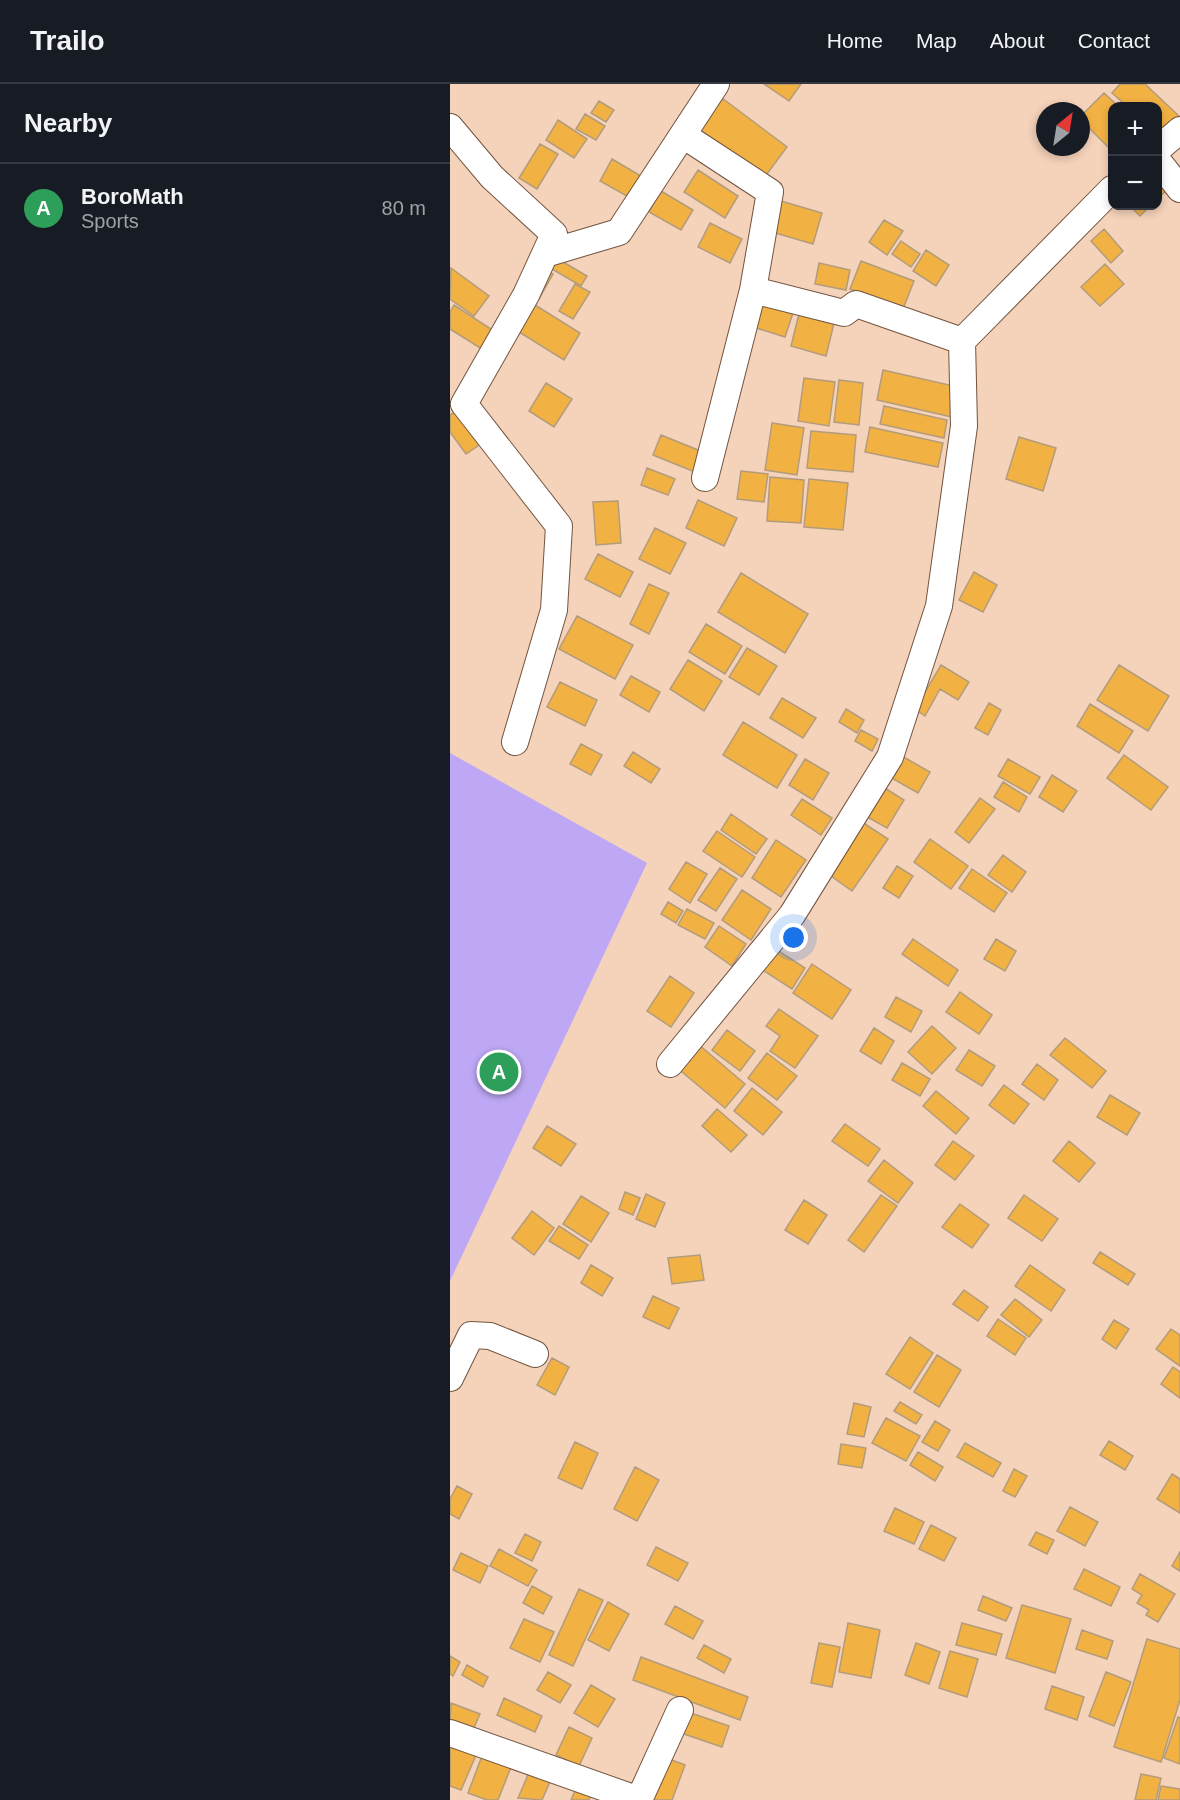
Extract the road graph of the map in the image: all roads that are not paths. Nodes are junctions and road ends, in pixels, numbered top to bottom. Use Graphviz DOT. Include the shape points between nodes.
graph roads {
  1 [pos="716,84"];
  2 [pos="450,127"];
  3 [pos="1180,130"];
  4 [pos="683,135"];
  5 [pos="1162,146"];
  6 [pos="1162,166"];
  7 [pos="1180,189"];
  8 [pos="1108,194"];
  9 [pos="545,254"];
  10 [pos="753,290"];
  11 [pos="962,341"];
  12 [pos="705,478"];
  13 [pos="515,742"];
  14 [pos="670,1064"];
  15 [pos="535,1354"];
  16 [pos="450,1378"];
  17 [pos="680,1710"];
  18 [pos="450,1733"];
  19 [pos="639,1800"];
  1 -- 4 [label="street"];
  2 -- 9 [label="street" via="492,177 554,234"];
  3 -- 5 [label="street"];
  4 -- 9 [label="street" via="619,232"];
  4 -- 10 [label="street" via="770,192"];
  6 -- 7 [label="street"];
  8 -- 11 [label="street"];
  9 -- 13 [label="street" via="526,296 464,404 559,526 554,610"];
  10 -- 11 [label="street" via="844,313 856,304"];
  10 -- 12 [label="street"];
  11 -- 14 [label="street" via="964,426 939,606 890,757 792,915"];
  15 -- 16 [label="street" via="490,1336 471,1335"];
  17 -- 19 [label="street"];
  18 -- 19 [label="street"];
}
